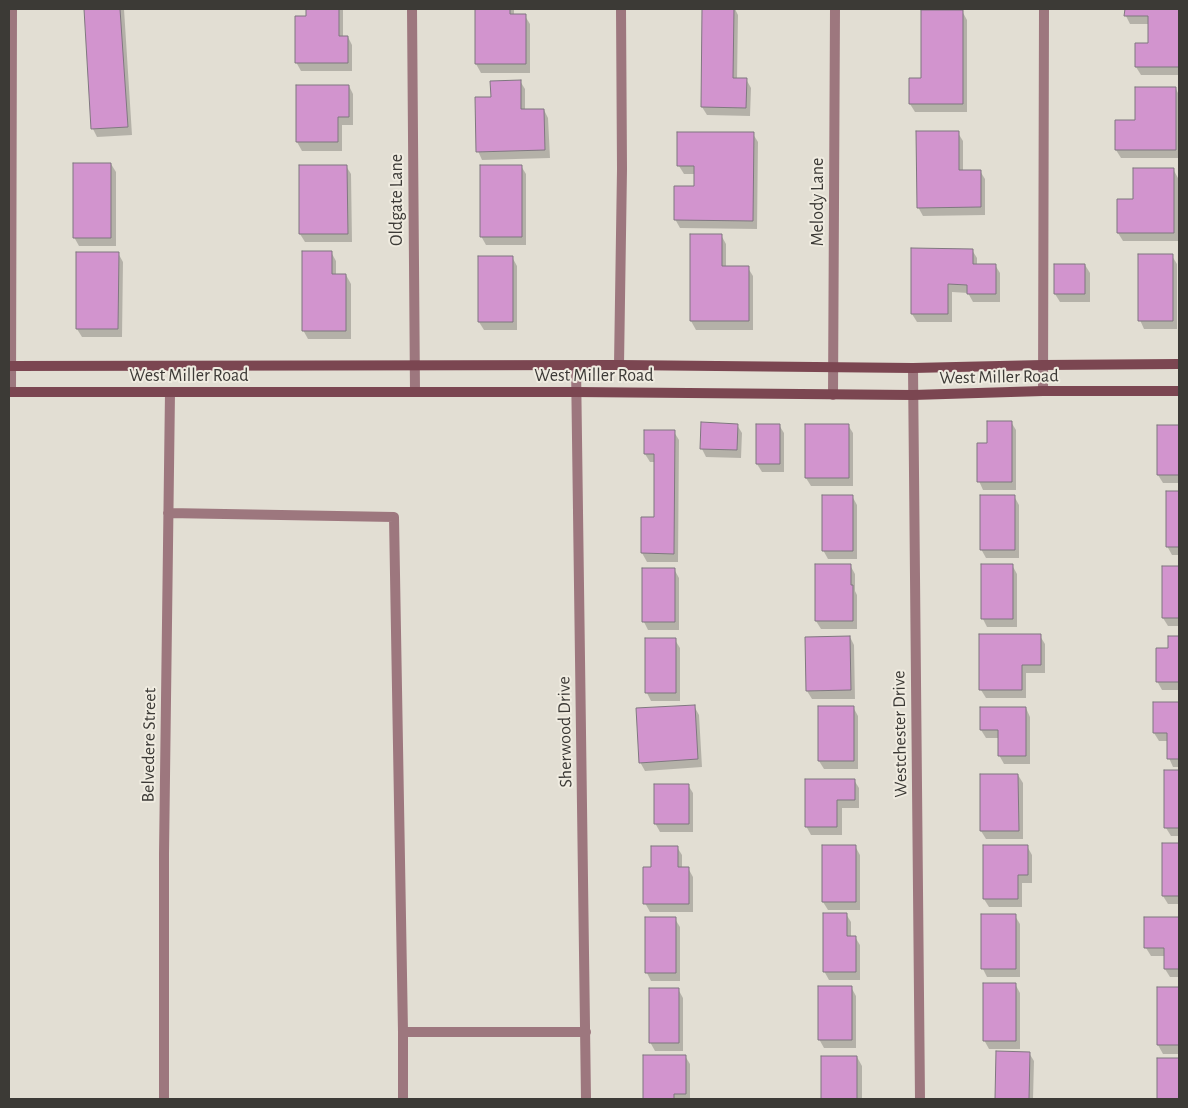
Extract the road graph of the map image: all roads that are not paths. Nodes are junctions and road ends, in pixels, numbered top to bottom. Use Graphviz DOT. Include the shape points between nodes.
graph roads {
  1 [pos="12,9"];
  2 [pos="412,9"];
  3 [pos="622,9"];
  4 [pos="835,9"];
  5 [pos="1044,9"];
  6 [pos="1179,364"];
  7 [pos="415,365"];
  8 [pos="576,365"];
  9 [pos="619,365"];
  10 [pos="1043,365"];
  11 [pos="10,366"];
  12 [pos="834,367"];
  13 [pos="913,368"];
  14 [pos="1179,391"];
  15 [pos="10,392"];
  16 [pos="170,392"];
  17 [pos="415,392"];
  18 [pos="576,392"];
  19 [pos="1043,392"];
  20 [pos="834,395"];
  21 [pos="913,395"];
  22 [pos="168,513"];
  23 [pos="403,1032"];
  24 [pos="586,1032"];
  25 [pos="164,1099"];
  26 [pos="403,1099"];
  27 [pos="586,1099"];
  28 [pos="920,1099"];
  1 -- 11 [label="street"];
  2 -- 7 [label="street, Oldgate Lane"];
  3 -- 9 [label="street"];
  4 -- 12 [label="street, Melody Lane"];
  5 -- 10 [label="street"];
  6 -- 10 [label="main road, West Miller Road"];
  7 -- 8 [label="main road, West Miller Road"];
  7 -- 11 [label="main road, West Miller Road"];
  7 -- 17 [label="street, Oldgate Lane"];
  8 -- 9 [label="main road, West Miller Road"];
  8 -- 18 [label="street, Sherwood Drive"];
  9 -- 12 [label="main road, West Miller Road"];
  10 -- 13 [label="main road, West Miller Road"];
  10 -- 19 [label="street"];
  11 -- 15 [label="street"];
  12 -- 13 [label="main road, West Miller Road"];
  12 -- 20 [label="street, Melody Lane"];
  13 -- 21 [label="street, Westchester Drive"];
  14 -- 19 [label="main road, West Miller Road"];
  15 -- 16 [label="main road, West Miller Road"];
  16 -- 17 [label="main road, West Miller Road"];
  16 -- 22 [label="street, Belvedere Street"];
  17 -- 18 [label="main road, West Miller Road"];
  18 -- 20 [label="main road, West Miller Road"];
  18 -- 24 [label="street, Sherwood Drive"];
  19 -- 21 [label="main road, West Miller Road"];
  20 -- 21 [label="main road, West Miller Road"];
  21 -- 28 [label="street, Westchester Drive"];
  22 -- 23 [label="street" via="394,517"];
  22 -- 25 [label="street, Belvedere Street"];
  23 -- 24 [label="street"];
  23 -- 26 [label="street"];
  24 -- 27 [label="street, Sherwood Drive"];
}
